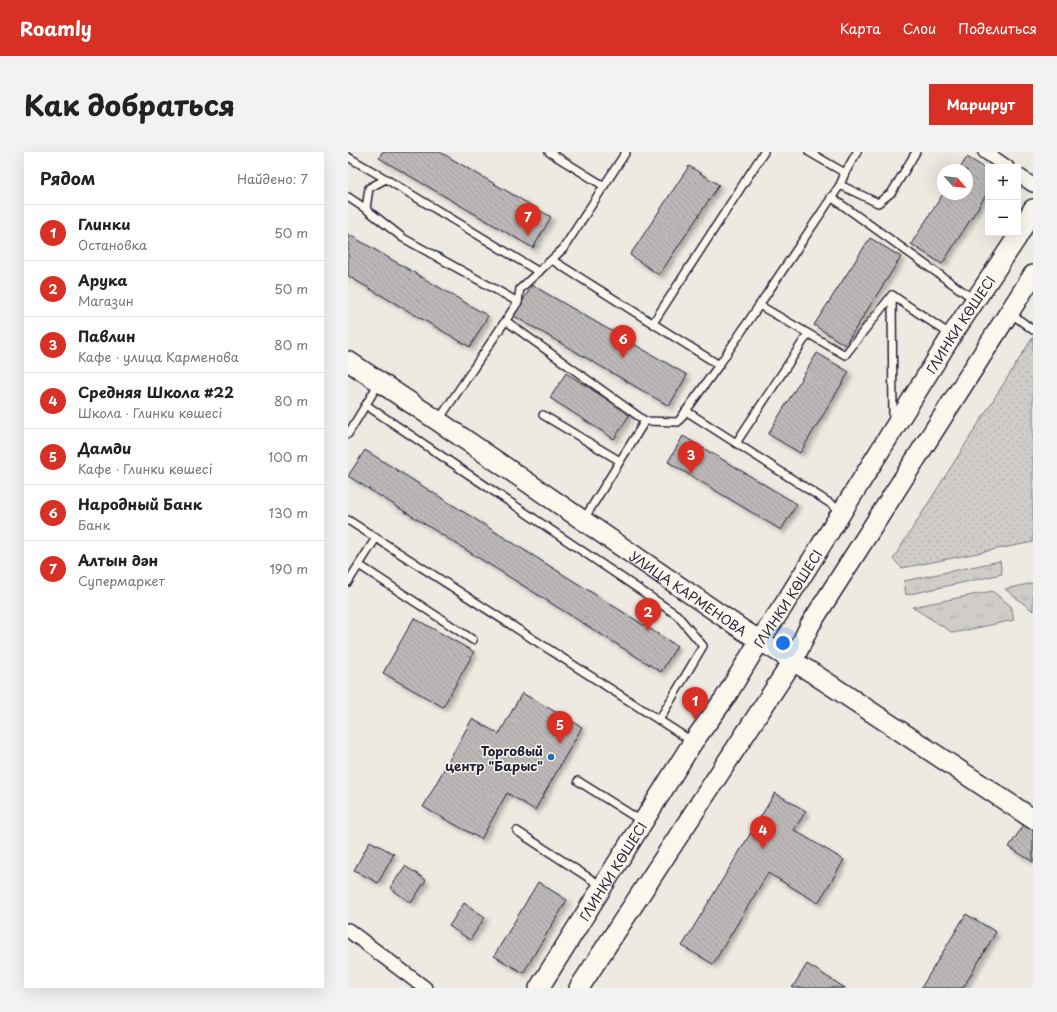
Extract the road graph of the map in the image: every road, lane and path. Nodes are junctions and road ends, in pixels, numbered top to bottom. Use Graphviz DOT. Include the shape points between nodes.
graph roads {
  1 [pos="549,152"];
  2 [pos="626,152"];
  3 [pos="764,152"];
  4 [pos="809,152"];
  5 [pos="857,152"];
  6 [pos="916,152"];
  7 [pos="985,152"];
  8 [pos="348,157"];
  9 [pos="1002,164"];
  10 [pos="845,173"];
  11 [pos="1021,177"];
  12 [pos="386,180"];
  13 [pos="840,185"];
  14 [pos="1033,185"];
  15 [pos="604,186"];
  16 [pos="348,197"];
  17 [pos="832,197"];
  18 [pos="1033,208"];
  19 [pos="366,209"];
  20 [pos="552,260"];
  21 [pos="539,272"];
  22 [pos="1033,275"];
  23 [pos="892,295"];
  24 [pos="975,300"];
  25 [pos="518,302"];
  26 [pos="759,306"];
  27 [pos="1009,312"];
  28 [pos="506,321"];
  29 [pos="653,323"];
  30 [pos="1033,330"];
  31 [pos="808,334"];
  32 [pos="952,336"];
  33 [pos="348,361"];
  34 [pos="719,364"];
  35 [pos="380,382"];
  36 [pos="366,405"];
  37 [pos="686,411"];
  38 [pos="543,415"];
  39 [pos="438,421"];
  40 [pos="645,421"];
  41 [pos="893,429"];
  42 [pos="348,434"];
  43 [pos="736,443"];
  44 [pos="620,461"];
  45 [pos="842,511"];
  46 [pos="348,520"];
  47 [pos="584,520"];
  48 [pos="376,538"];
  49 [pos="358,566"];
  50 [pos="348,582"];
  51 [pos="473,640"];
  52 [pos="760,640"];
  53 [pos="793,661"];
  54 [pos="659,720"];
  55 [pos="693,742"];
  56 [pos="578,781"];
  57 [pos="1033,819"];
  58 [pos="643,822"];
  59 [pos="517,831"];
  60 [pos="603,887"];
  61 [pos="348,930"];
  62 [pos="425,988"];
  63 [pos="539,988"];
  64 [pos="579,988"];
  1 -- 15 [label="lane"];
  2 -- 15 [label="lane"];
  3 -- 29 [label="lane"];
  4 -- 10 [label="lane"];
  5 -- 10 [label="lane"];
  6 -- 13 [label="lane" via="892,192 878,203"];
  7 -- 9 [label="street"];
  8 -- 12 [label="lane"];
  10 -- 13 [label="lane"];
  11 -- 14 [label="street"];
  12 -- 19 [label="lane" via="369,188"];
  12 -- 21 [label="lane"];
  13 -- 17 [label="lane"];
  15 -- 20 [label="lane" via="563,249"];
  16 -- 19 [label="lane"];
  17 -- 24 [label="lane"];
  17 -- 26 [label="lane"];
  18 -- 24 [label="main road, ГЛИНКИ КӨШЕСІ" via="1016,239"];
  19 -- 25 [label="lane" via="403,238"];
  20 -- 21 [label="lane"];
  20 -- 29 [label="lane"];
  21 -- 25 [label="lane" via="520,289"];
  22 -- 27 [label="main road"];
  23 -- 31 [label="lane" via="845,355"];
  23 -- 32 [label="lane"];
  23 -- 41 [label="lane"];
  24 -- 32 [label="main road, ГЛИНКИ КӨШЕСІ"];
  25 -- 28 [label="lane"];
  26 -- 31 [label="lane"];
  26 -- 34 [label="lane"];
  27 -- 30 [label="lane"];
  27 -- 53 [label="main road" via="810,625"];
  28 -- 39 [label="lane"];
  28 -- 40 [label="lane"];
  29 -- 34 [label="lane"];
  31 -- 43 [label="lane"];
  32 -- 41 [label="main road, ГЛИНКИ КӨШЕСІ"];
  33 -- 35 [label="main road, УЛИЦА КАРМЕНОВА"];
  34 -- 37 [label="lane"];
  35 -- 36 [label="lane"];
  35 -- 39 [label="main road, УЛИЦА КАРМЕНОВА"];
  36 -- 42 [label="lane"];
  36 -- 54 [label="lane" via="677,615 703,646"];
  37 -- 40 [label="lane" via="678,422"];
  37 -- 43 [label="lane"];
  38 -- 44 [label="lane"];
  39 -- 47 [label="main road, УЛИЦА КАРМЕНОВА"];
  40 -- 44 [label="lane"];
  41 -- 45 [label="main road, ГЛИНКИ КӨШЕСІ"];
  43 -- 45 [label="lane"];
  44 -- 47 [label="lane"];
  45 -- 52 [label="main road, ГЛИНКИ КӨШЕСІ"];
  46 -- 48 [label="lane"];
  47 -- 52 [label="main road, УЛИЦА КАРМЕНОВА"];
  48 -- 49 [label="lane"];
  48 -- 54 [label="lane"];
  49 -- 50 [label="lane"];
  49 -- 51 [label="lane"];
  52 -- 53 [label="main road, УЛИЦА КАРМЕНОВА"];
  52 -- 55 [label="main road, ГЛИНКИ КӨШЕСІ" via="725,698"];
  53 -- 57 [label="main road, УЛИЦА КАРМЕНОВА"];
  53 -- 64 [label="main road"];
  54 -- 55 [label="lane"];
  55 -- 58 [label="main road, ГЛИНКИ КӨШЕСІ"];
  56 -- 58 [label="lane"];
  58 -- 60 [label="main road, ГЛИНКИ КӨШЕСІ"];
  59 -- 60 [label="lane"];
  60 -- 63 [label="main road, ГЛИНКИ КӨШЕСІ"];
  61 -- 62 [label="street"];
}
